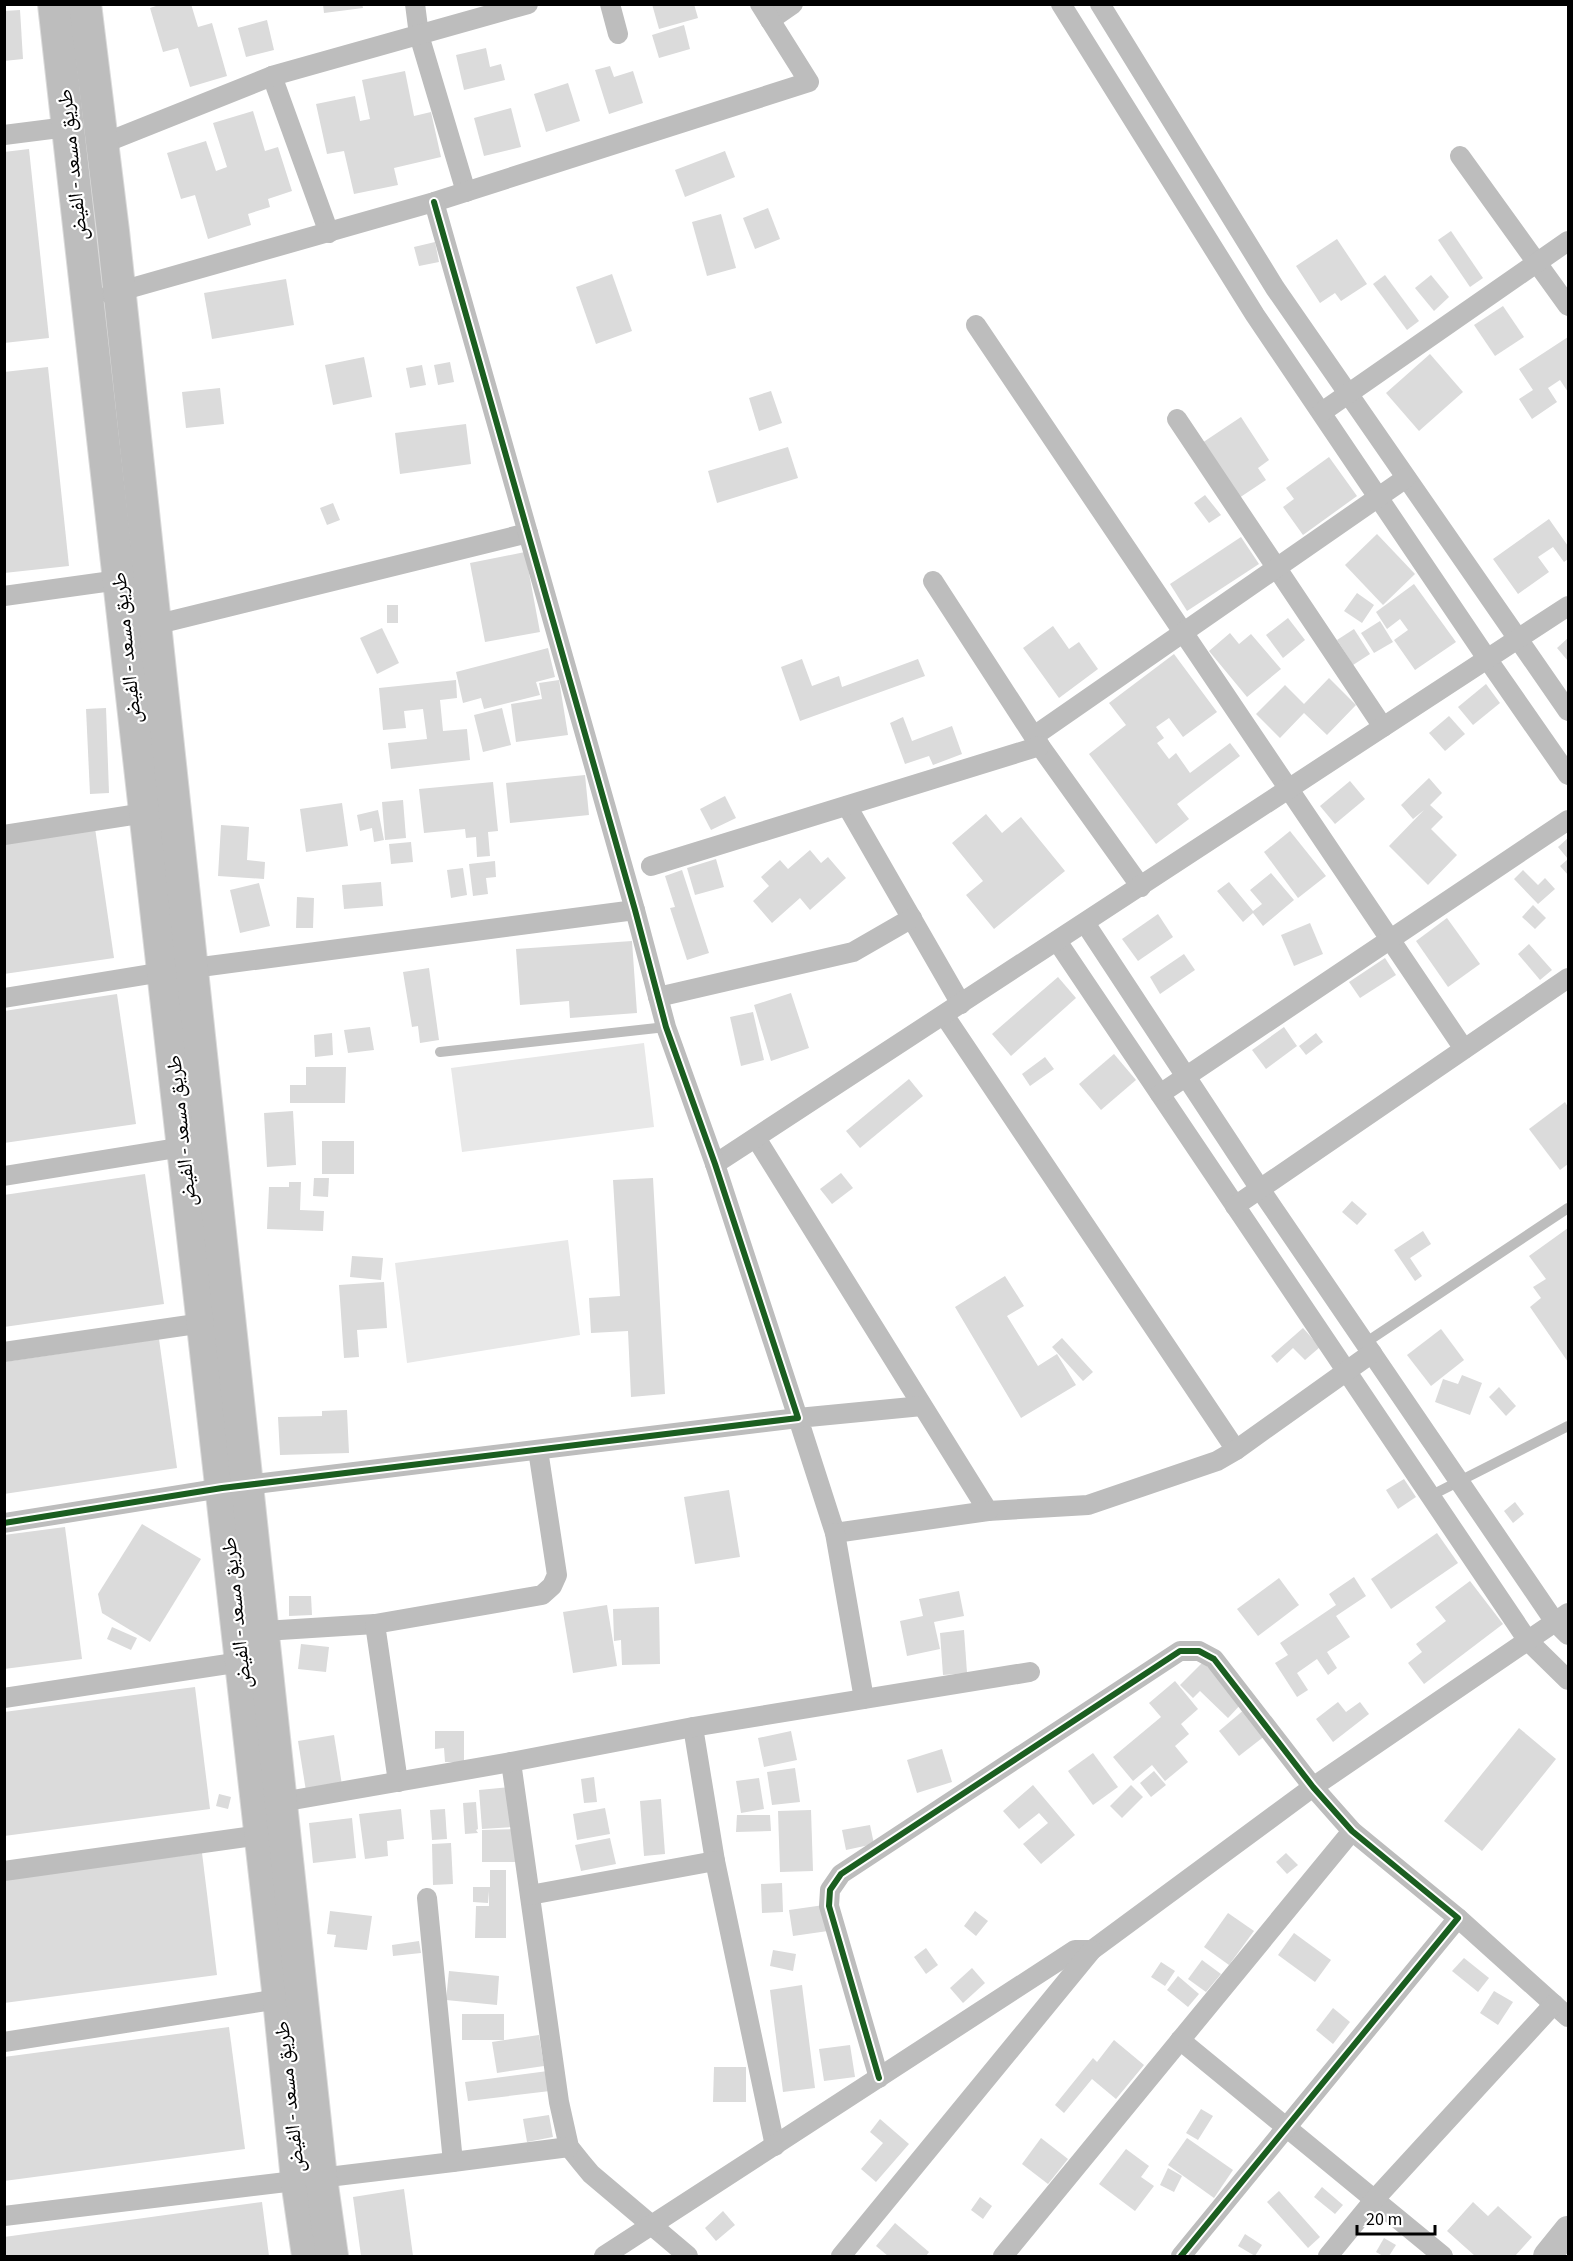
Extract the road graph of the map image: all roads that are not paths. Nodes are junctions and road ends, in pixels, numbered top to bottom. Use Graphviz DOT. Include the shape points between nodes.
graph roads {
  1 [pos="54,4"];
  2 [pos="85,4"];
  3 [pos="415,4"];
  4 [pos="528,4"];
  5 [pos="610,4"];
  6 [pos="793,4"];
  7 [pos="1061,4"];
  8 [pos="1100,4"];
  9 [pos="765,12"];
  10 [pos="618,34"];
  11 [pos="419,35"];
  12 [pos="272,76"];
  13 [pos="68,127"];
  14 [pos="4,135"];
  15 [pos="102,144"];
  16 [pos="1460,156"];
  17 [pos="465,192"];
  18 [pos="434,202"];
  19 [pos="328,233"];
  20 [pos="1569,241"];
  21 [pos="1537,263"];
  22 [pos="119,292"];
  23 [pos="87,301"];
  24 [pos="1569,306"];
  25 [pos="976,325"];
  26 [pos="1348,393"];
  27 [pos="1322,412"];
  28 [pos="1177,419"];
  29 [pos="1406,478"];
  30 [pos="1380,497"];
  31 [pos="528,533"];
  32 [pos="1276,567"];
  33 [pos="119,580"];
  34 [pos="933,581"];
  35 [pos="4,596"];
  36 [pos="1569,606"];
  37 [pos="155,625"];
  38 [pos="1182,631"];
  39 [pos="125,632"];
  40 [pos="1520,640"];
  41 [pos="1488,660"];
  42 [pos="1569,711"];
  43 [pos="1383,727"];
  44 [pos="1037,741"];
  45 [pos="1569,775"];
  46 [pos="1289,790"];
  47 [pos="847,806"];
  48 [pos="145,813"];
  49 [pos="1569,820"];
  50 [pos="4,835"];
  51 [pos="651,866"];
  52 [pos="1141,887"];
  53 [pos="635,910"];
  54 [pos="912,918"];
  55 [pos="1085,923"];
  56 [pos="1390,940"];
  57 [pos="1057,941"];
  58 [pos="178,970"];
  59 [pos="1566,985"];
  60 [pos="658,997"];
  61 [pos="4,998"];
  62 [pos="952,1010"];
  63 [pos="666,1026"];
  64 [pos="1464,1049"];
  65 [pos="440,1052"];
  66 [pos="1186,1077"];
  67 [pos="1160,1094"];
  68 [pos="756,1138"];
  69 [pos="183,1147"];
  70 [pos="716,1164"];
  71 [pos="4,1176"];
  72 [pos="1260,1189"];
  73 [pos="1235,1206"];
  74 [pos="1569,1208"];
  75 [pos="203,1323"];
  76 [pos="1369,1348"];
  77 [pos="4,1352"];
  78 [pos="1346,1371"];
  79 [pos="922,1406"];
  80 [pos="798,1418"];
  81 [pos="1569,1426"];
  82 [pos="538,1450"];
  83 [pos="1236,1450"];
  84 [pos="1459,1482"];
  85 [pos="235,1487"];
  86 [pos="1430,1496"];
  87 [pos="988,1511"];
  88 [pos="4,1523"];
  89 [pos="835,1533"];
  90 [pos="1564,1623"];
  91 [pos="375,1624"];
  92 [pos="264,1631"];
  93 [pos="1528,1641"];
  94 [pos="241,1662"];
  95 [pos="1030,1672"];
  96 [pos="1569,1680"];
  97 [pos="4,1698"];
  98 [pos="864,1699"];
  99 [pos="693,1727"];
  100 [pos="511,1762"];
  101 [pos="398,1782"];
  102 [pos="1313,1787"];
  103 [pos="267,1814"];
  104 [pos="1352,1831"];
  105 [pos="715,1861"];
  106 [pos="4,1871"];
  107 [pos="530,1895"];
  108 [pos="427,1898"];
  109 [pos="1458,1918"];
  110 [pos="1092,1950"];
  111 [pos="279,1999"];
  112 [pos="1554,2004"];
  113 [pos="1569,2017"];
  114 [pos="1180,2040"];
  115 [pos="4,2042"];
  116 [pos="879,2078"];
  117 [pos="1286,2128"];
  118 [pos="569,2146"];
  119 [pos="775,2146"];
  120 [pos="453,2163"];
  121 [pos="309,2179"];
  122 [pos="1374,2200"];
  123 [pos="4,2216"];
  124 [pos="651,2226"];
  125 [pos="1569,2230"];
  126 [pos="308,2256"];
  127 [pos="332,2256"];
  128 [pos="604,2256"];
  129 [pos="688,2256"];
  130 [pos="841,2256"];
  131 [pos="1003,2256"];
  132 [pos="1181,2256"];
  133 [pos="1328,2256"];
  134 [pos="1443,2256"];
  135 [pos="1547,2256"];
  1 -- 13 [label="main road, طريق مسعد - الفيض"];
  2 -- 15 [label="main road, طريق مسعد - الفيض"];
  3 -- 11 [label="street"];
  4 -- 11 [label="street"];
  5 -- 10 [label="street"];
  6 -- 9 [label="street"];
  7 -- 27 [label="street" via="1255,315"];
  8 -- 26 [label="street" via="1275,288"];
  9 -- 17 [label="street" via="809,82"];
  11 -- 12 [label="street"];
  11 -- 17 [label="street"];
  12 -- 15 [label="street"];
  12 -- 19 [label="street"];
  13 -- 14 [label="street"];
  13 -- 23 [label="main road, طريق مسعد - الفيض"];
  15 -- 22 [label="main road, طريق مسعد - الفيض"];
  16 -- 21 [label="street"];
  17 -- 18 [label="street"];
  18 -- 19 [label="street"];
  18 -- 31 [label="street"];
  19 -- 22 [label="street"];
  20 -- 21 [label="street"];
  21 -- 24 [label="street"];
  21 -- 26 [label="street"];
  22 -- 23 [label="street"];
  22 -- 37 [label="main road, طريق مسعد - الفيض"];
  23 -- 33 [label="main road, طريق مسعد - الفيض"];
  25 -- 38 [label="street"];
  26 -- 27 [label="street"];
  26 -- 29 [label="street"];
  27 -- 30 [label="street"];
  28 -- 32 [label="street"];
  29 -- 30 [label="street"];
  29 -- 40 [label="street"];
  30 -- 32 [label="street"];
  30 -- 41 [label="street"];
  31 -- 37 [label="street"];
  31 -- 53 [label="street"];
  32 -- 38 [label="street"];
  32 -- 43 [label="street"];
  33 -- 35 [label="street"];
  33 -- 39 [label="main road, طريق مسعد - الفيض"];
  34 -- 44 [label="street"];
  36 -- 40 [label="street"];
  37 -- 39 [label="street"];
  37 -- 58 [label="main road, طريق مسعد - الفيض"];
  38 -- 44 [label="street"];
  38 -- 46 [label="street"];
  39 -- 48 [label="main road, طريق مسعد - الفيض"];
  40 -- 41 [label="street"];
  40 -- 42 [label="street"];
  41 -- 43 [label="street"];
  41 -- 45 [label="street"];
  43 -- 46 [label="street"];
  44 -- 47 [label="street"];
  44 -- 52 [label="street"];
  46 -- 52 [label="street"];
  46 -- 56 [label="street"];
  47 -- 51 [label="street"];
  47 -- 54 [label="street"];
  48 -- 50 [label="street"];
  48 -- 58 [label="main road, طريق مسعد - الفيض"];
  49 -- 56 [label="street"];
  52 -- 55 [label="street"];
  53 -- 58 [label="street"];
  53 -- 60 [label="street"];
  54 -- 60 [label="street" via="853,952"];
  54 -- 62 [label="street"];
  55 -- 57 [label="street"];
  55 -- 66 [label="street"];
  56 -- 64 [label="street"];
  56 -- 66 [label="street"];
  57 -- 62 [label="street"];
  57 -- 67 [label="street"];
  58 -- 61 [label="street"];
  58 -- 69 [label="main road, طريق مسعد - الفيض"];
  58 -- 85 [label="main road, طريق مسعد - الفيض"];
  59 -- 64 [label="street"];
  60 -- 63 [label="street"];
  62 -- 68 [label="street"];
  62 -- 83 [label="street"];
  63 -- 65 [label="lane"];
  63 -- 70 [label="street"];
  64 -- 72 [label="street"];
  66 -- 67 [label="street"];
  66 -- 72 [label="street"];
  67 -- 73 [label="street"];
  68 -- 70 [label="street"];
  68 -- 79 [label="street"];
  69 -- 71 [label="street"];
  69 -- 75 [label="main road, طريق مسعد - الفيض"];
  70 -- 80 [label="street"];
  72 -- 73 [label="street"];
  72 -- 76 [label="street"];
  73 -- 78 [label="street"];
  74 -- 76 [label="lane"];
  75 -- 77 [label="street"];
  75 -- 85 [label="main road, طريق مسعد - الفيض"];
  76 -- 78 [label="street"];
  76 -- 84 [label="street"];
  78 -- 83 [label="street"];
  78 -- 86 [label="street"];
  79 -- 80 [label="street"];
  79 -- 87 [label="street"];
  80 -- 82 [label="street"];
  80 -- 89 [label="street"];
  81 -- 84 [label="lane"];
  82 -- 85 [label="street"];
  82 -- 91 [label="street" via="557,1575 548,1592"];
  83 -- 87 [label="street" via="1217,1461 1088,1505"];
  84 -- 86 [label="lane"];
  84 -- 90 [label="street"];
  85 -- 88 [label="street"];
  85 -- 92 [label="main road, طريق مسعد - الفيض"];
  85 -- 94 [label="main road, طريق مسعد - الفيض"];
  86 -- 93 [label="street"];
  87 -- 89 [label="street"];
  89 -- 98 [label="street"];
  90 -- 93 [label="street"];
  91 -- 92 [label="street"];
  91 -- 101 [label="street"];
  92 -- 103 [label="main road, طريق مسعد - الفيض"];
  93 -- 96 [label="street"];
  93 -- 102 [label="street"];
  94 -- 97 [label="street"];
  94 -- 103 [label="main road, طريق مسعد - الفيض"];
  95 -- 98 [label="street"];
  98 -- 99 [label="street"];
  99 -- 100 [label="street"];
  99 -- 105 [label="street"];
  100 -- 101 [label="street"];
  100 -- 107 [label="street"];
  101 -- 103 [label="street"];
  102 -- 104 [label="street"];
  102 -- 110 [label="street"];
  102 -- 116 [label="street" via="1214,1659 1199,1651 1180,1651 841,1874 830,1890 829,1906"];
  103 -- 106 [label="street"];
  103 -- 111 [label="main road, طريق مسعد - الفيض"];
  103 -- 121 [label="main road, طريق مسعد - الفيض"];
  104 -- 109 [label="street"];
  104 -- 114 [label="street"];
  105 -- 107 [label="street"];
  105 -- 119 [label="street"];
  107 -- 118 [label="street" via="559,2102"];
  108 -- 120 [label="street"];
  109 -- 112 [label="street"];
  109 -- 117 [label="street"];
  110 -- 116 [label="street" via="1075,1950"];
  110 -- 130 [label="street"];
  111 -- 115 [label="street"];
  111 -- 121 [label="main road, طريق مسعد - الفيض"];
  112 -- 113 [label="street"];
  112 -- 122 [label="street"];
  114 -- 117 [label="street"];
  114 -- 131 [label="street"];
  116 -- 119 [label="street"];
  117 -- 122 [label="street"];
  117 -- 132 [label="street"];
  118 -- 120 [label="street"];
  118 -- 124 [label="street" via="591,2174"];
  119 -- 124 [label="street"];
  120 -- 121 [label="street"];
  121 -- 123 [label="street"];
  121 -- 126 [label="main road, طريق مسعد - الفيض"];
  121 -- 127 [label="main road, طريق مسعد - الفيض"];
  122 -- 133 [label="street"];
  122 -- 134 [label="street"];
  124 -- 128 [label="street"];
  124 -- 129 [label="street"];
  125 -- 135 [label="main road"];
}
